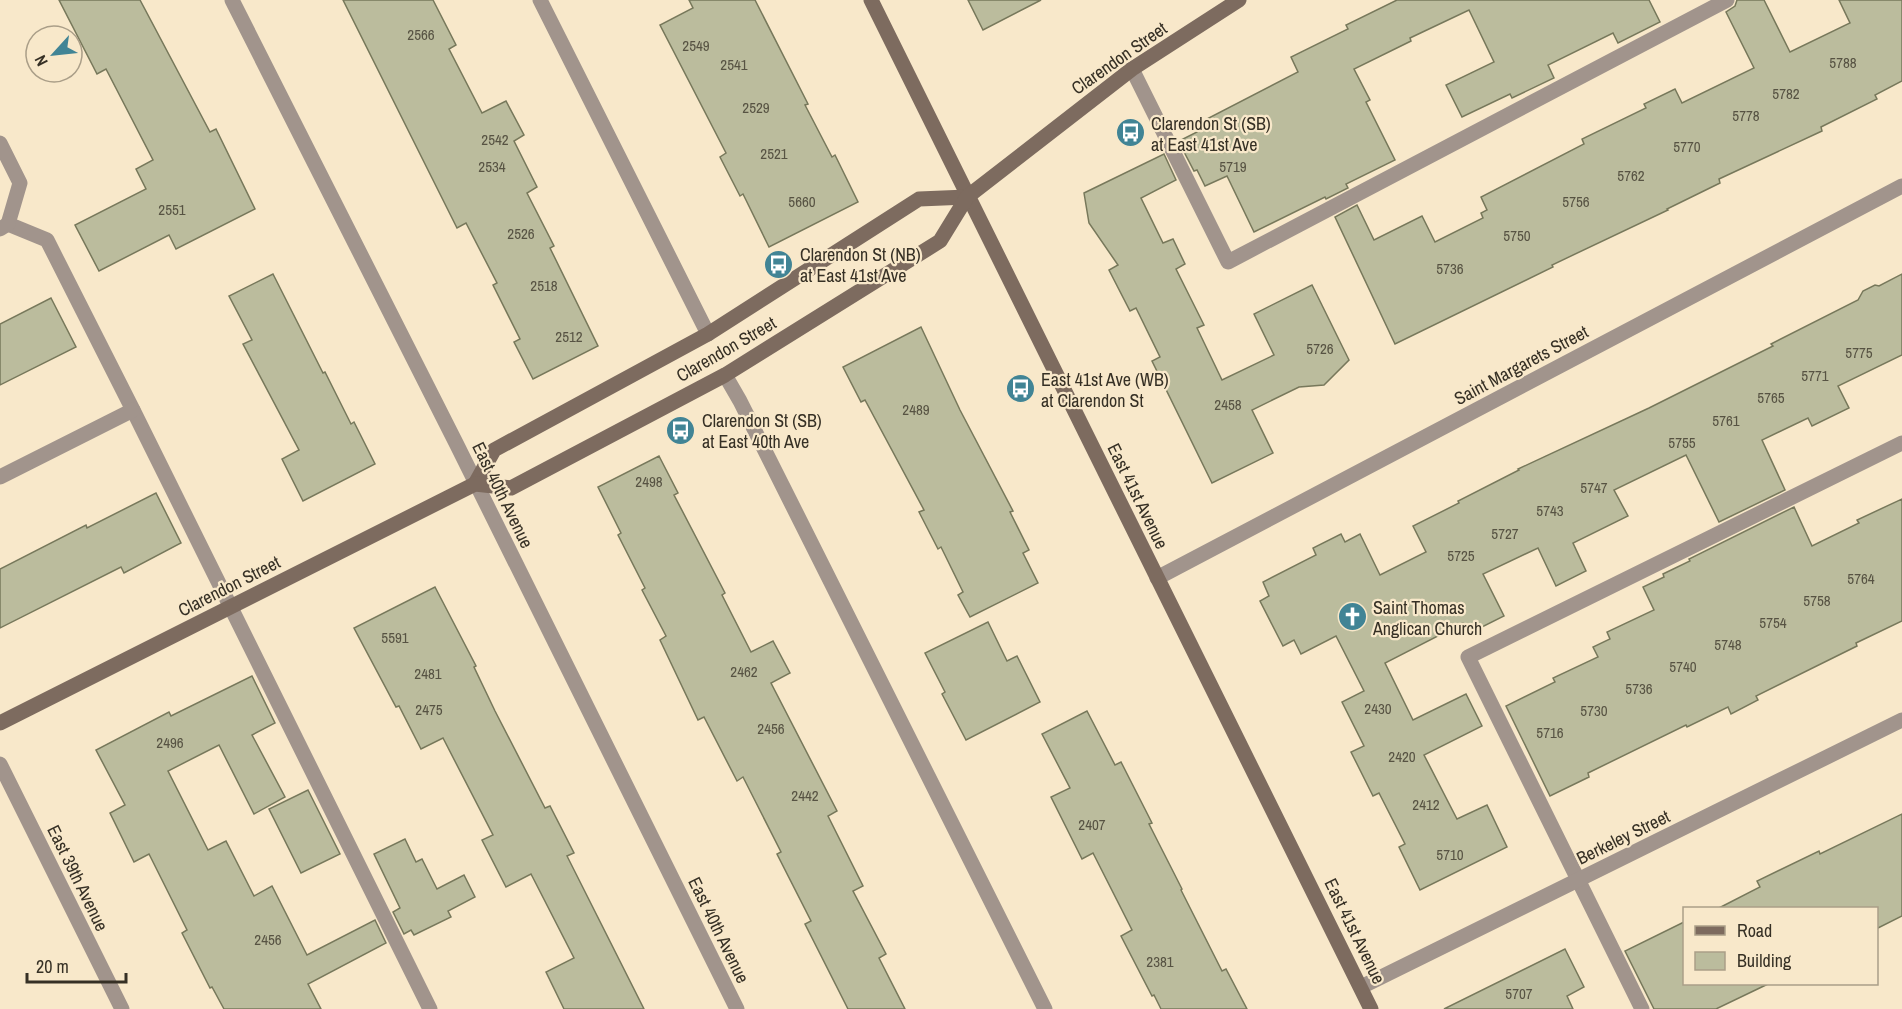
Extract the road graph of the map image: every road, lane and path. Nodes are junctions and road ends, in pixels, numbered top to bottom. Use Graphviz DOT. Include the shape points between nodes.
graph roads {
  1 [pos="232,0"];
  2 [pos="540,0"];
  3 [pos="871,0"];
  4 [pos="1239,0"];
  5 [pos="1727,0"];
  6 [pos="1132,69"];
  7 [pos="0,143"];
  8 [pos="1902,186"];
  9 [pos="967,197"];
  10 [pos="4,226"];
  11 [pos="708,334"];
  12 [pos="725,375"];
  13 [pos="133,410"];
  14 [pos="1902,443"];
  15 [pos="0,477"];
  16 [pos="475,484"];
  17 [pos="1157,578"];
  18 [pos="231,607"];
  19 [pos="1902,720"];
  20 [pos="0,723"];
  21 [pos="0,764"];
  22 [pos="1578,880"];
  23 [pos="1360,987"];
  24 [pos="122,1009"];
  25 [pos="430,1009"];
  26 [pos="737,1009"];
  27 [pos="1045,1009"];
  28 [pos="1371,1009"];
  29 [pos="1642,1009"];
  1 -- 16 [label="street, East 40th Avenue"];
  2 -- 11 [label="street"];
  3 -- 9 [label="street, East 41st Avenue"];
  4 -- 6 [label="street, Clarendon Street"];
  5 -- 6 [label="street" via="1228,262"];
  6 -- 9 [label="street, Clarendon Street"];
  7 -- 10 [label="street" via="20,183"];
  8 -- 17 [label="street, Saint Margarets Street"];
  9 -- 11 [label="street, Clarendon Street" via="919,200"];
  9 -- 12 [label="street, Clarendon Street" via="940,241"];
  9 -- 17 [label="street, East 41st Avenue"];
  10 -- 13 [label="street" via="47,240"];
  11 -- 16 [label="street, Clarendon Street" via="494,450"];
  12 -- 16 [label="street, Clarendon Street" via="511,488"];
  12 -- 27 [label="street"];
  13 -- 15 [label="street"];
  13 -- 18 [label="street"];
  14 -- 22 [label="street" via="1468,657"];
  16 -- 18 [label="street, Clarendon Street"];
  16 -- 26 [label="street, East 40th Avenue"];
  17 -- 23 [label="street, East 41st Avenue"];
  18 -- 20 [label="street, Clarendon Street"];
  18 -- 25 [label="street"];
  19 -- 22 [label="street, Berkeley Street"];
  21 -- 24 [label="street, East 39th Avenue"];
  22 -- 23 [label="street, Berkeley Street"];
  22 -- 29 [label="street"];
  23 -- 28 [label="street, East 41st Avenue"];
}
